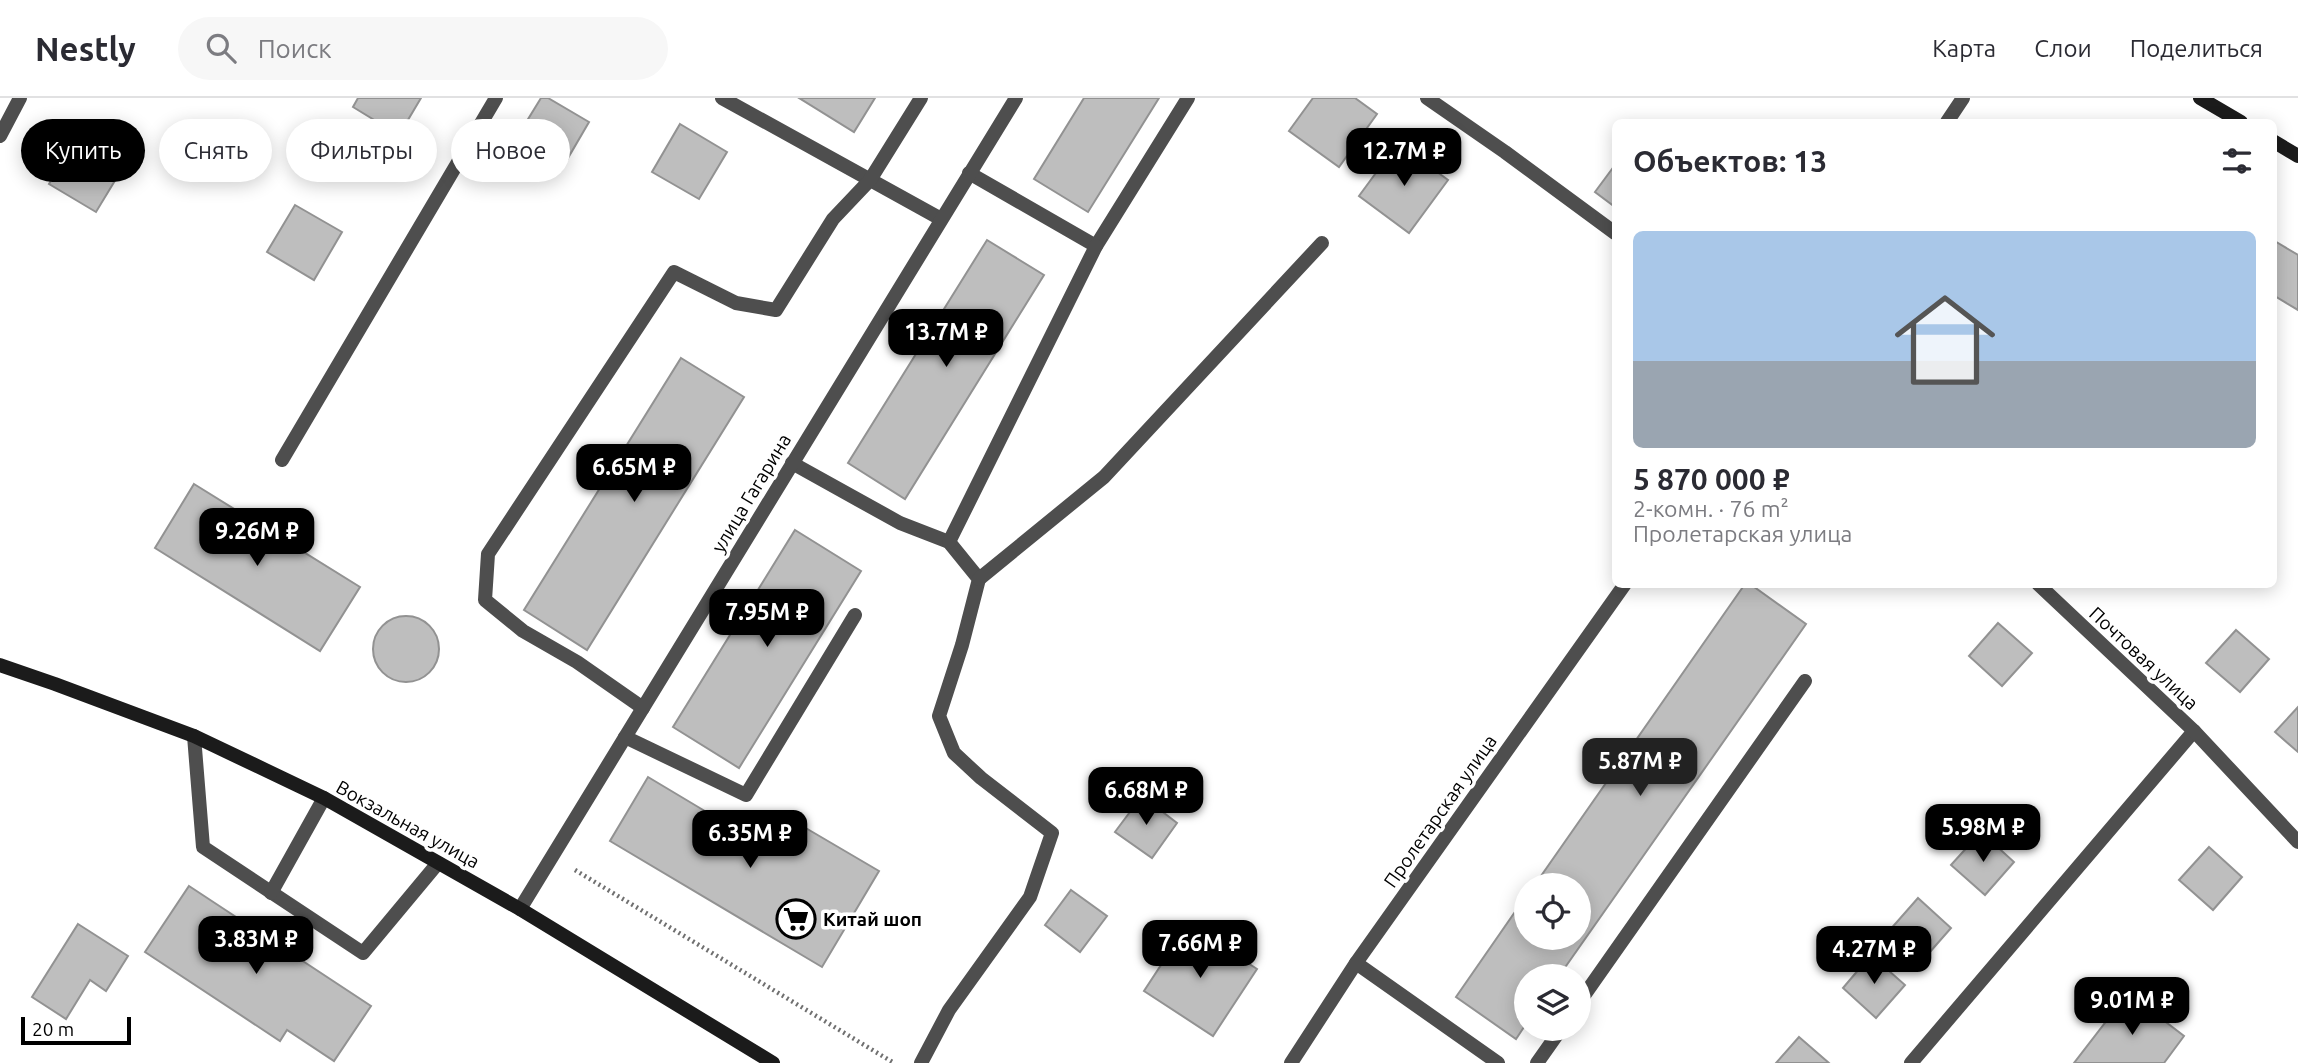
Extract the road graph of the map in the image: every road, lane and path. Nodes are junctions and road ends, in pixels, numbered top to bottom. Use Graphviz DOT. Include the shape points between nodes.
graph roads {
  1 [pos="20,98"];
  2 [pos="496,98"];
  3 [pos="722,98"];
  4 [pos="921,98"];
  5 [pos="1016,98"];
  6 [pos="1188,98"];
  7 [pos="1427,98"];
  8 [pos="1963,98"];
  9 [pos="2200,98"];
  10 [pos="739,102"];
  11 [pos="1949,119"];
  12 [pos="2236,119"];
  13 [pos="0,136"];
  14 [pos="2277,143"];
  15 [pos="2298,156"];
  16 [pos="969,173"];
  17 [pos="870,180"];
  18 [pos="941,219"];
  19 [pos="1612,231"];
  20 [pos="1322,243"];
  21 [pos="1096,246"];
  22 [pos="282,460"];
  23 [pos="792,463"];
  24 [pos="948,542"];
  25 [pos="979,579"];
  26 [pos="1622,588"];
  27 [pos="2042,588"];
  28 [pos="855,615"];
  29 [pos="0,666"];
  30 [pos="1805,681"];
  31 [pos="642,708"];
  32 [pos="2194,731"];
  33 [pos="194,736"];
  34 [pos="625,737"];
  35 [pos="324,799"];
  36 [pos="2298,842"];
  37 [pos="552,856"];
  38 [pos="438,863"];
  39 [pos="271,893"];
  40 [pos="520,909"];
  41 [pos="1356,962"];
  42 [pos="1591,986"];
  43 [pos="1553,1041"];
  44 [pos="773,1063"];
  45 [pos="894,1063"];
  46 [pos="921,1063"];
  47 [pos="1291,1063"];
  48 [pos="1498,1063"];
  49 [pos="1537,1063"];
  50 [pos="1911,1063"];
  1 -- 13 [label="street"];
  2 -- 22 [label="street"];
  3 -- 10 [label="street"];
  4 -- 17 [label="street"];
  5 -- 16 [label="street, улица Гагарина"];
  6 -- 21 [label="street"];
  7 -- 19 [label="street"];
  8 -- 11 [label="street"];
  9 -- 12 [label="main road"];
  10 -- 17 [label="street"];
  14 -- 15 [label="main road"];
  16 -- 18 [label="street, улица Гагарина"];
  16 -- 21 [label="street"];
  17 -- 18 [label="street"];
  17 -- 31 [label="street" via="833,219 776,310 736,303 674,272 488,554 485,600 523,631"];
  18 -- 23 [label="street, улица Гагарина"];
  20 -- 25 [label="street" via="1104,477"];
  21 -- 24 [label="street"];
  23 -- 24 [label="street" via="900,523"];
  23 -- 31 [label="street, улица Гагарина"];
  24 -- 25 [label="street"];
  25 -- 46 [label="street" via="939,716 954,753 1052,833 1030,897 949,1010"];
  26 -- 41 [label="street, Пролетарская улица"];
  27 -- 32 [label="street, Почтовая улица"];
  28 -- 34 [label="street" via="746,795"];
  29 -- 33 [label="main road, Вокзальная улица"];
  30 -- 42 [label="street"];
  31 -- 34 [label="street, улица Гагарина"];
  32 -- 36 [label="street, Почтовая улица"];
  32 -- 50 [label="street, Почтовая улица"];
  33 -- 35 [label="main road, Вокзальная улица"];
  33 -- 39 [label="street" via="203,847"];
  34 -- 37 [label="street, улица Гагарина"];
  35 -- 38 [label="main road, Вокзальная улица"];
  35 -- 39 [label="street"];
  37 -- 40 [label="street, улица Гагарина"];
  37 -- 45 [label="path"];
  38 -- 39 [label="street" via="363,953"];
  38 -- 40 [label="main road, Вокзальная улица"];
  40 -- 44 [label="main road, Вокзальная улица"];
  41 -- 47 [label="street, Пролетарская улица"];
  41 -- 48 [label="street"];
  43 -- 49 [label="street"];
}
